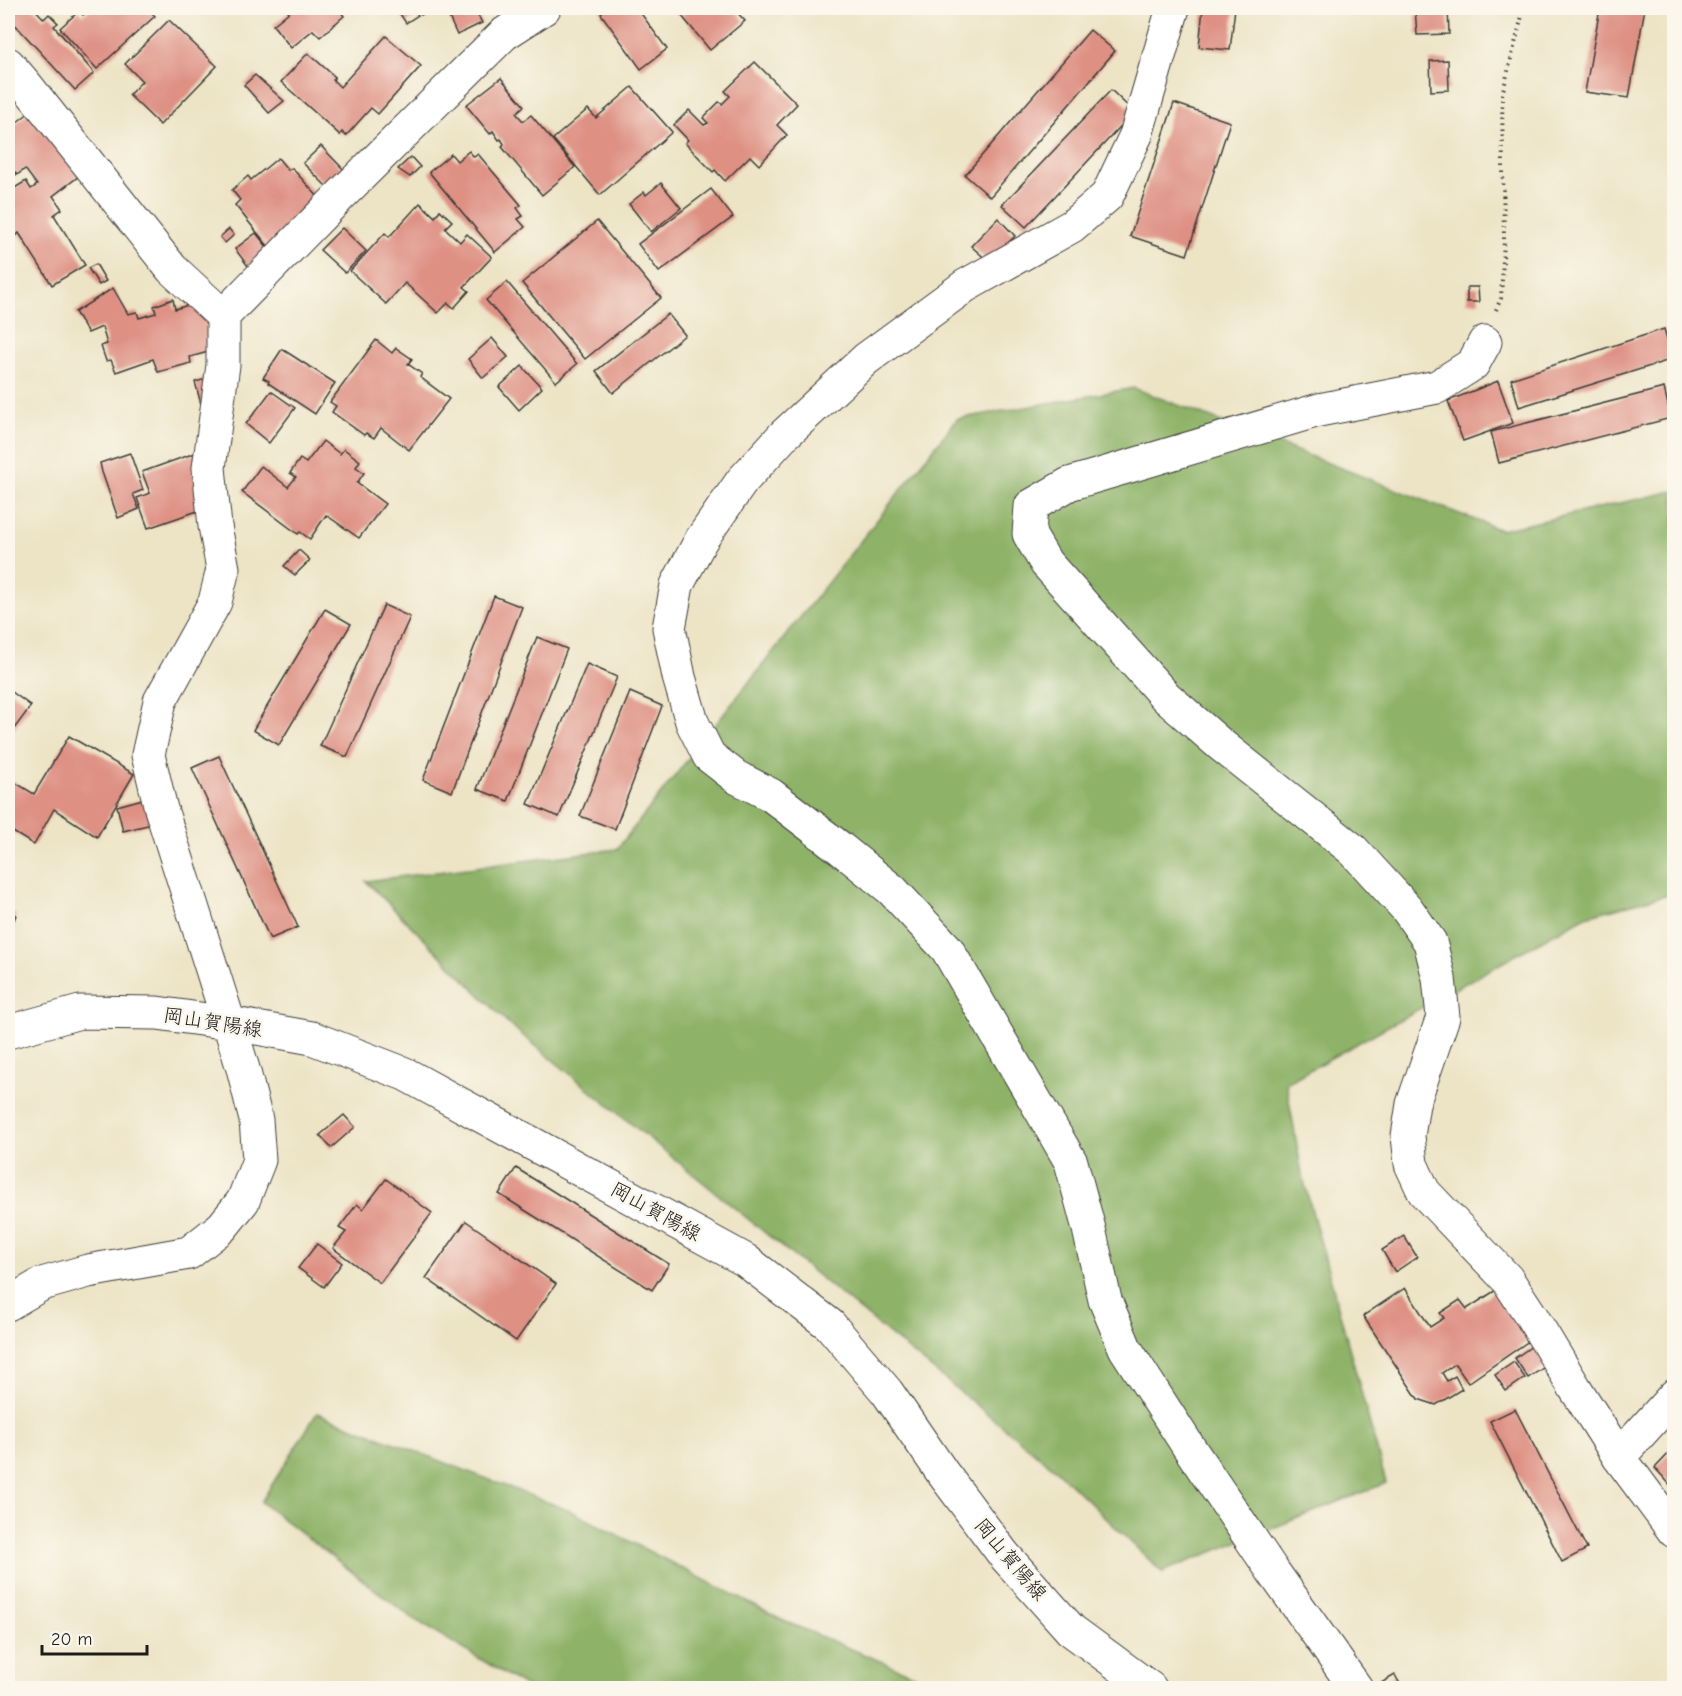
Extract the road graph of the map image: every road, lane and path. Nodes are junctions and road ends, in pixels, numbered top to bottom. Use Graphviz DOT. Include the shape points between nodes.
graph roads {
  1 [pos="544,8"];
  2 [pos="1173,8"];
  3 [pos="1524,8"];
  4 [pos="8,64"];
  5 [pos="223,316"];
  6 [pos="1485,342"];
  7 [pos="229,1023"];
  8 [pos="8,1032"];
  9 [pos="8,1304"];
  10 [pos="1674,1396"];
  11 [pos="1620,1457"];
  12 [pos="1674,1531"];
  13 [pos="1150,1689"];
  14 [pos="1356,1689"];
  1 -- 5 [label="street" via="504,34"];
  2 -- 14 [label="street" via="1136,135 1107,196 1072,226 965,286 866,359 784,435 742,481 701,540 677,585 669,628 692,722 709,756 736,777 771,795 892,890 947,949 1071,1162 1105,1300 1125,1348"];
  3 -- 6 [label="path" via="1502,95 1501,298"];
  4 -- 5 [label="street" via="172,269"];
  5 -- 7 [label="street" via="223,365 209,468 223,569 215,602 160,701 148,755 161,809"];
  6 -- 11 [label="street" via="1473,364 1437,387 1319,410 1069,484 1031,506 1029,534 1046,563 1166,697 1353,850 1407,909 1430,942 1443,1017 1413,1104 1408,1136 1411,1164 1424,1192 1507,1279"];
  7 -- 8 [label="street, 岡山賀陽線" via="157,1013 80,1012"];
  7 -- 9 [label="street" via="256,1120 259,1160 243,1201 222,1227 189,1253 87,1271 42,1284"];
  7 -- 13 [label="street, 岡山賀陽線" via="312,1038 405,1074 745,1260 830,1325 887,1392 1012,1564 1071,1630"];
  10 -- 11 [label="street"];
  11 -- 12 [label="street"];
}
